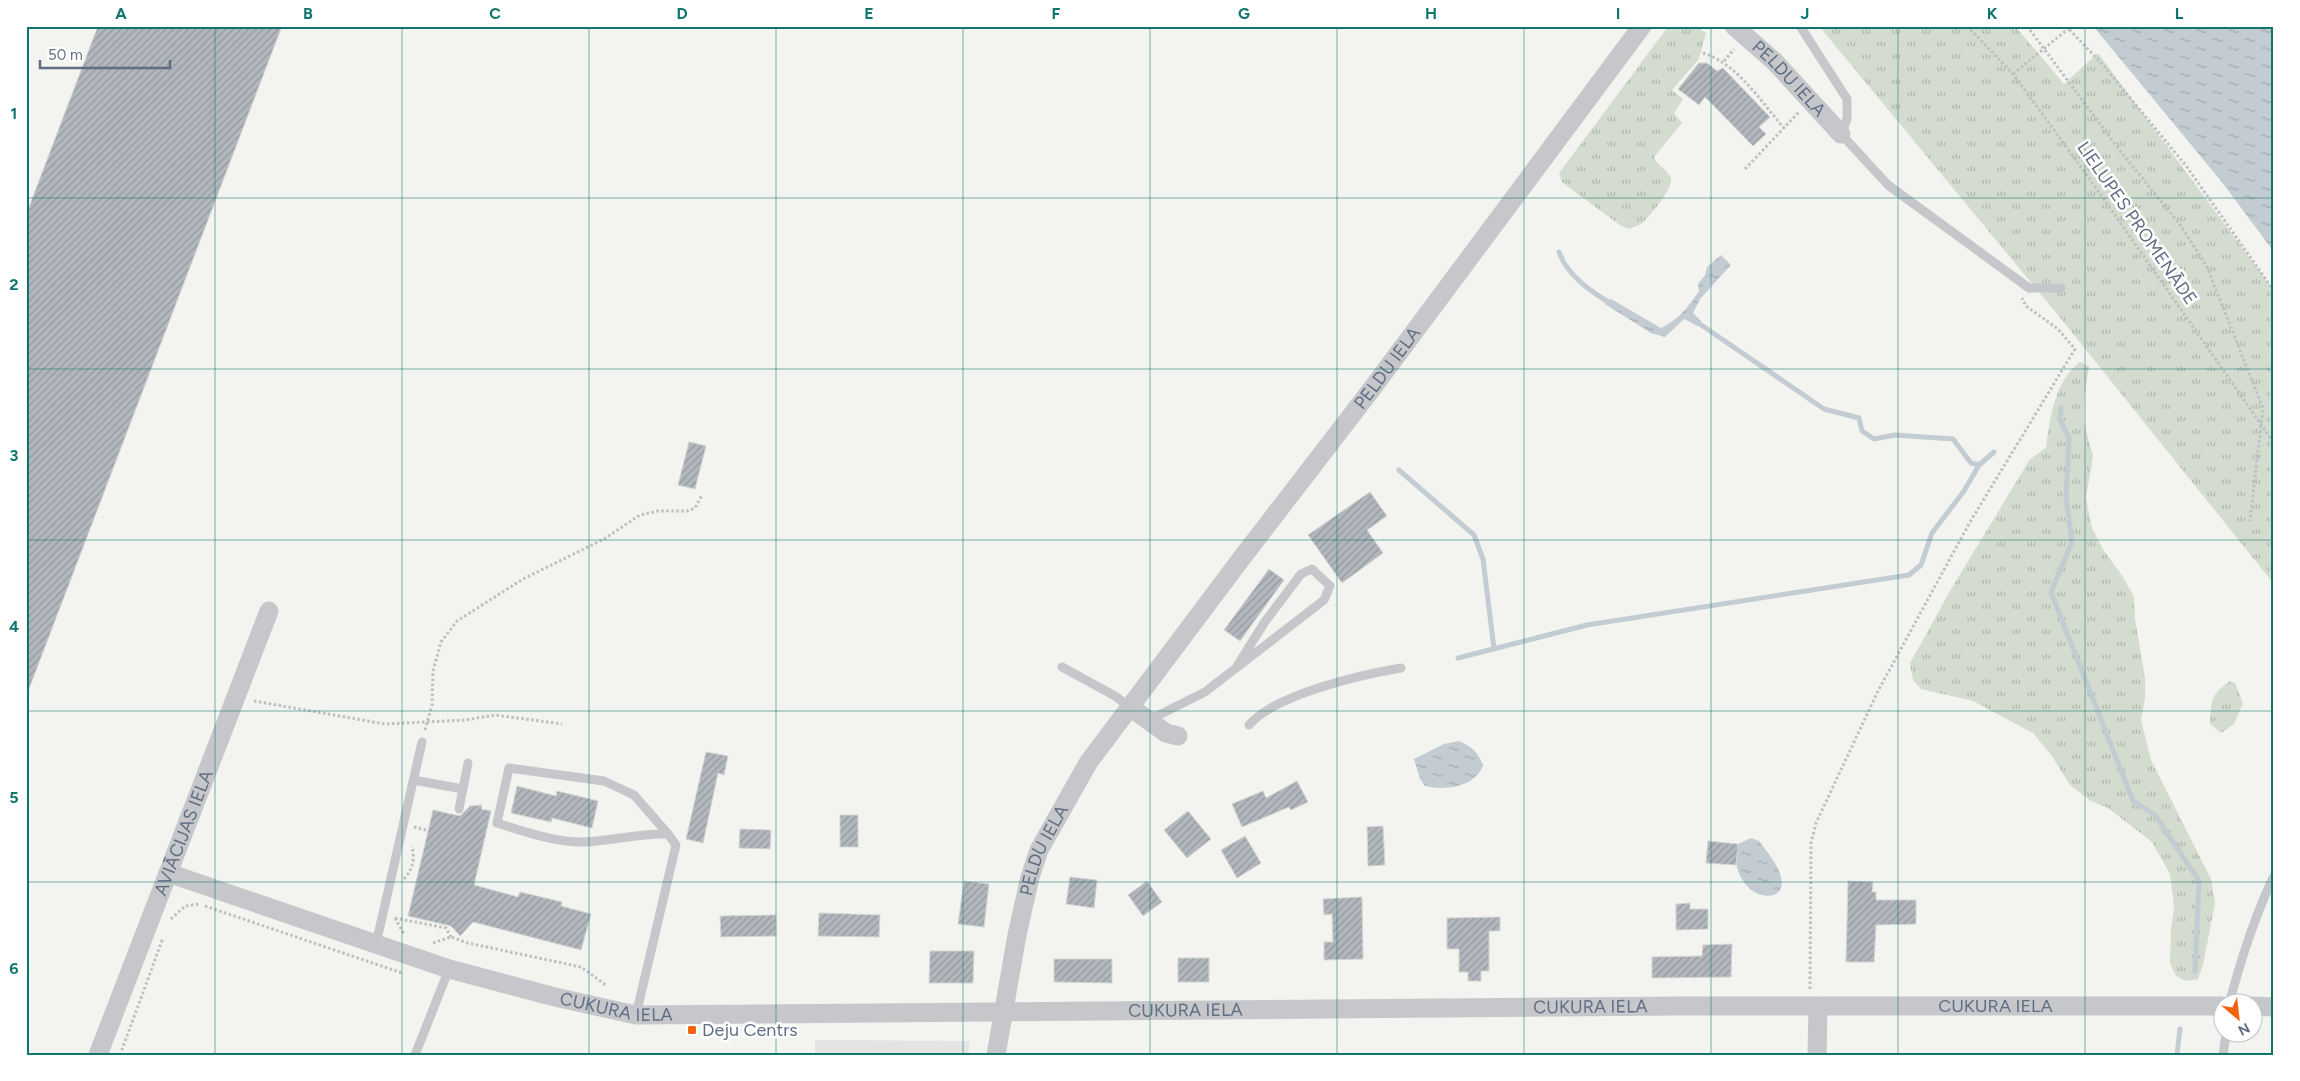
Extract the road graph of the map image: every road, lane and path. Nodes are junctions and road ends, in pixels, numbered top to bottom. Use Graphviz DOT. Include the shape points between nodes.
graph roads {
  1 [pos="1642,26"];
  2 [pos="1734,26"];
  3 [pos="1800,26"];
  4 [pos="1967,26"];
  5 [pos="2027,26"];
  6 [pos="2067,27"];
  7 [pos="1735,48"];
  8 [pos="2043,48"];
  9 [pos="1703,53"];
  10 [pos="1724,62"];
  11 [pos="2013,74"];
  12 [pos="1800,112"];
  13 [pos="1784,128"];
  14 [pos="1841,134"];
  15 [pos="1745,169"];
  16 [pos="2029,288"];
  17 [pos="2061,288"];
  18 [pos="2274,292"];
  19 [pos="2261,426"];
  20 [pos="2274,443"];
  21 [pos="702,495"];
  22 [pos="2250,520"];
  23 [pos="269,611"];
  24 [pos="1062,667"];
  25 [pos="1236,668"];
  26 [pos="1401,668"];
  27 [pos="236,698"];
  28 [pos="1130,708"];
  29 [pos="1148,720"];
  30 [pos="427,723"];
  31 [pos="562,724"];
  32 [pos="1249,725"];
  33 [pos="1178,736"];
  34 [pos="422,742"];
  35 [pos="468,763"];
  36 [pos="413,780"];
  37 [pos="463,789"];
  38 [pos="459,809"];
  39 [pos="414,819"];
  40 [pos="412,827"];
  41 [pos="426,830"];
  42 [pos="410,833"];
  43 [pos="668,834"];
  44 [pos="409,840"];
  45 [pos="168,873"];
  46 [pos="2274,876"];
  47 [pos="400,882"];
  48 [pos="394,910"];
  49 [pos="395,918"];
  50 [pos="168,926"];
  51 [pos="164,934"];
  52 [pos="451,937"];
  53 [pos="409,938"];
  54 [pos="376,944"];
  55 [pos="426,944"];
  56 [pos="449,969"];
  57 [pos="405,974"];
  58 [pos="607,986"];
  59 [pos="2232,994"];
  60 [pos="1814,1000"];
  61 [pos="2212,1006"];
  62 [pos="1003,1012"];
  63 [pos="636,1015"];
  64 [pos="98,1055"];
  65 [pos="120,1055"];
  66 [pos="415,1055"];
  67 [pos="996,1055"];
  68 [pos="1817,1055"];
  1 -- 28 [label="street, PELDU IELA"];
  2 -- 14 [label="street, PELDU IELA" via="1774,62"];
  3 -- 14 [label="lane" via="1847,99 1847,119"];
  4 -- 11 [label="path, LIELUPES PROMENĀDE"];
  5 -- 8 [label="path"];
  6 -- 8 [label="path"];
  6 -- 18 [label="path" via="2103,65 2187,167"];
  7 -- 10 [label="path"];
  8 -- 11 [label="path"];
  8 -- 19 [label="path" via="2181,226 2206,265 2263,408"];
  9 -- 10 [label="path"];
  10 -- 13 [label="path"];
  11 -- 19 [label="path, LIELUPES PROMENĀDE"];
  12 -- 13 [label="path"];
  13 -- 15 [label="path"];
  14 -- 16 [label="lane" via="1888,185"];
  16 -- 17 [label="lane"];
  16 -- 60 [label="path" via="2022,298 2026,306 2058,329 2075,349 1956,547 1878,691 1816,823 1811,843"];
  19 -- 20 [label="path, LIELUPES PROMENĀDE"];
  19 -- 22 [label="path"];
  21 -- 30 [label="path" via="695,508 687,511 640,515 604,539 523,579 457,622 441,642 433,671 432,705"];
  23 -- 27 [label="street, AVIĀCIJAS IELA"];
  24 -- 28 [label="lane" via="1115,696"];
  25 -- 25 [label="lane" via="1324,600 1330,586 1312,569 1301,574 1264,623"];
  25 -- 29 [label="lane" via="1205,692"];
  26 -- 32 [label="lane" via="1355,676 1327,686 1259,714"];
  27 -- 30 [label="path" via="385,724"];
  27 -- 45 [label="street, AVIĀCIJAS IELA"];
  28 -- 29 [label="street"];
  28 -- 62 [label="street, PELDU IELA" via="1088,763 1039,850 1023,906"];
  29 -- 33 [label="street" via="1166,733"];
  30 -- 31 [label="path" via="495,714"];
  30 -- 34 [label="path"];
  34 -- 36 [label="lane"];
  35 -- 37 [label="lane"];
  36 -- 37 [label="lane"];
  36 -- 54 [label="lane"];
  37 -- 38 [label="lane"];
  39 -- 40 [label="path"];
  40 -- 41 [label="path"];
  40 -- 42 [label="path"];
  43 -- 43 [label="lane" via="644,833 581,842 496,824 509,768 604,781 634,795"];
  43 -- 63 [label="lane" via="676,845"];
  44 -- 47 [label="path" via="414,860 409,873"];
  45 -- 54 [label="street, CUKURA IELA"];
  45 -- 64 [label="street, AVIĀCIJAS IELA"];
  46 -- 59 [label="lane" via="2256,912"];
  48 -- 49 [label="path"];
  49 -- 52 [label="path" via="446,928"];
  49 -- 53 [label="path"];
  50 -- 57 [label="path" via="180,909 202,904"];
  51 -- 65 [label="path"];
  52 -- 55 [label="path"];
  52 -- 58 [label="path" via="581,967"];
  54 -- 56 [label="street, CUKURA IELA"];
  56 -- 63 [label="street, CUKURA IELA"];
  56 -- 66 [label="lane"];
  60 -- 61 [label="street, CUKURA IELA"];
  60 -- 62 [label="street, CUKURA IELA"];
  60 -- 68 [label="street"];
  62 -- 63 [label="street, CUKURA IELA"];
  62 -- 67 [label="street, PELDU IELA"];
}
